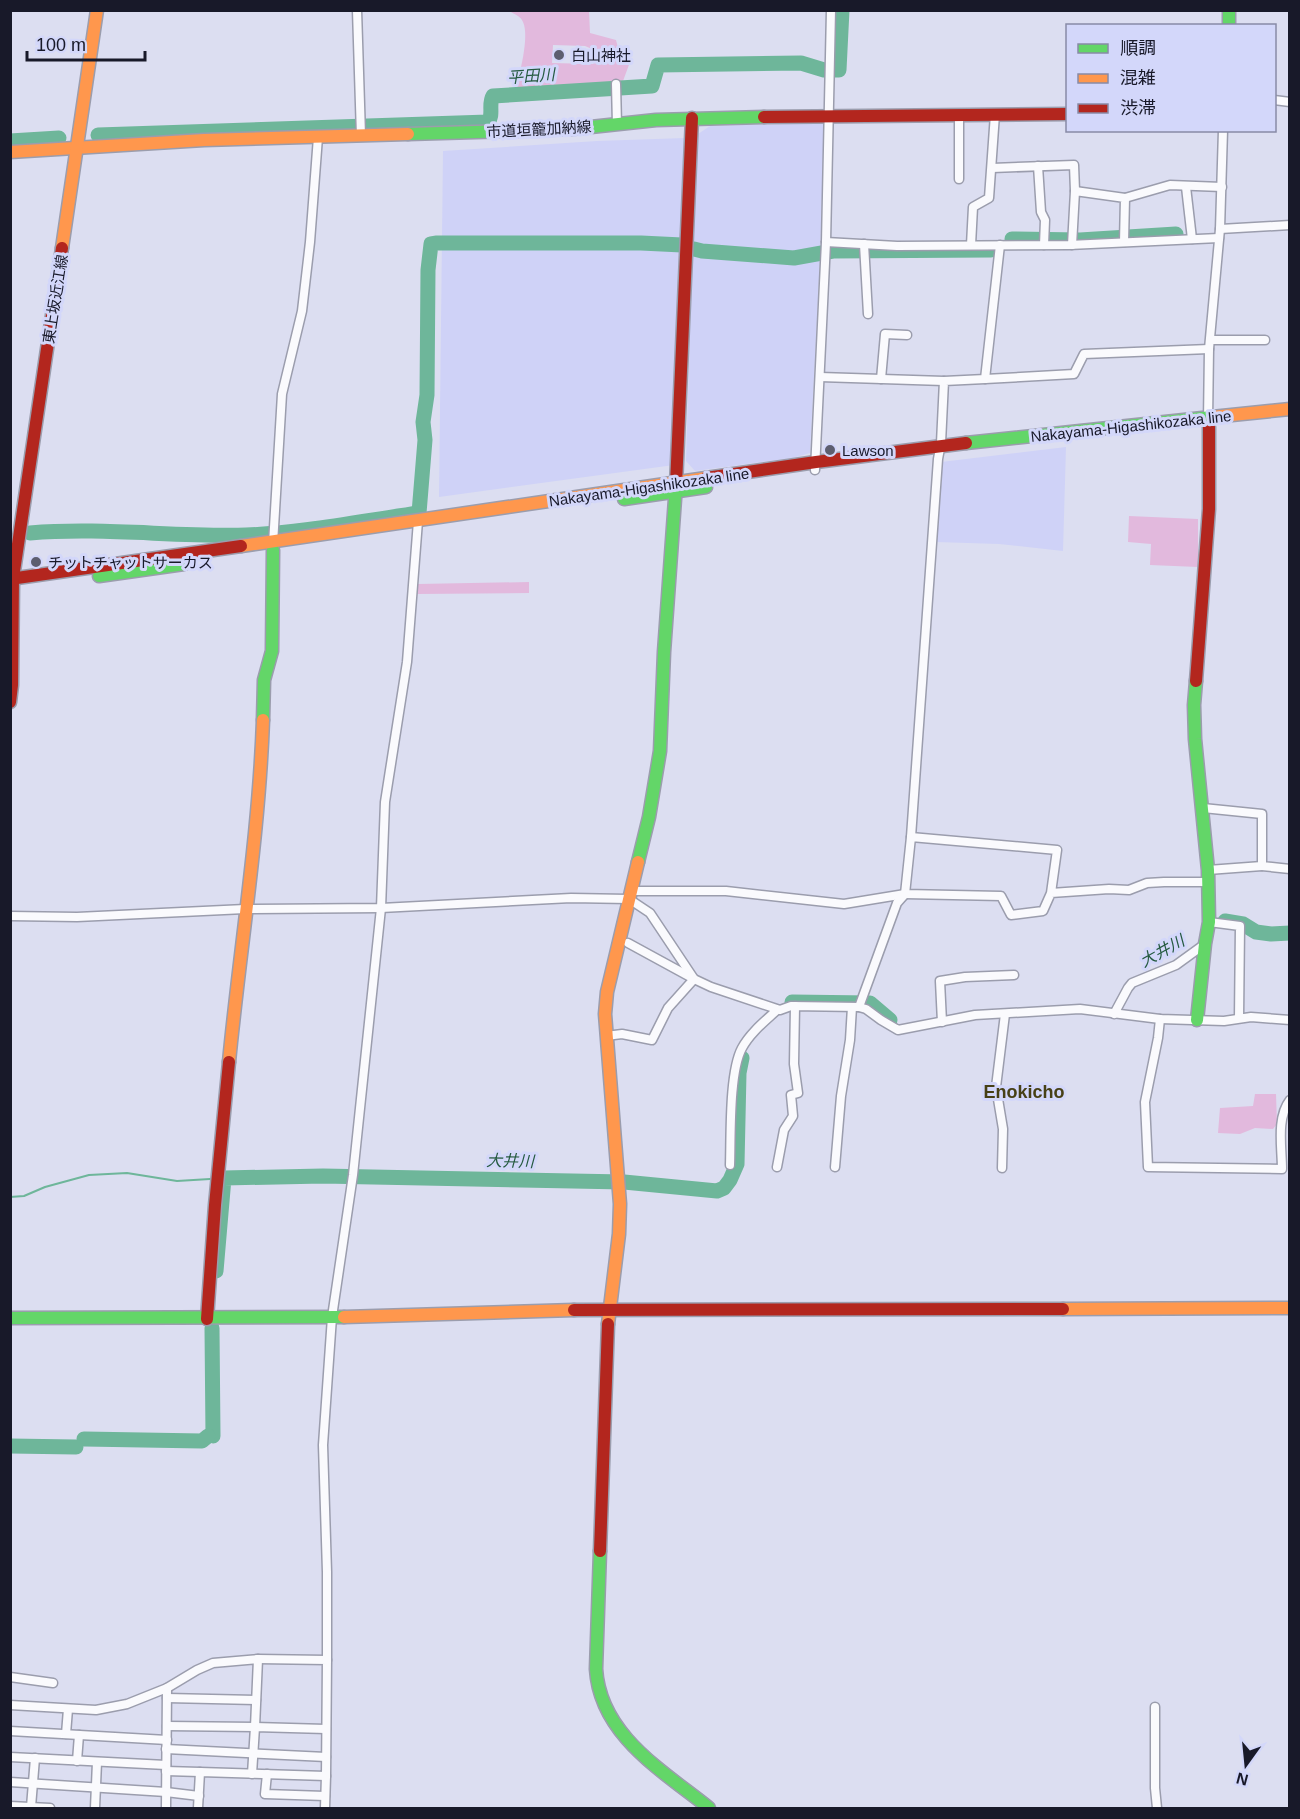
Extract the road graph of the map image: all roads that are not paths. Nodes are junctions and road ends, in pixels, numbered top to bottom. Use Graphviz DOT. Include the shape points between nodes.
graph roads {
  1 [pos="97,10"];
  2 [pos="357,10"];
  3 [pos="831,10"];
  4 [pos="616,84"];
  5 [pos="995,114"];
  6 [pos="1066,114"];
  7 [pos="959,115"];
  8 [pos="829,116"];
  9 [pos="692,118"];
  10 [pos="617,125"];
  11 [pos="1223,132"];
  12 [pos="361,136"];
  13 [pos="318,137"];
  14 [pos="78,147"];
  15 [pos="10,152"];
  16 [pos="1038,166"];
  17 [pos="992,168"];
  18 [pos="959,179"];
  19 [pos="1186,187"];
  20 [pos="1221,187"];
  21 [pos="1075,190"];
  22 [pos="1125,198"];
  23 [pos="1290,225"];
  24 [pos="1220,233"];
  25 [pos="1192,239"];
  26 [pos="1124,242"];
  27 [pos="971,245"];
  28 [pos="1000,245"];
  29 [pos="1044,245"];
  30 [pos="1072,245"];
  31 [pos="826,249"];
  32 [pos="864,249"];
  33 [pos="868,314"];
  34 [pos="908,335"];
  35 [pos="1265,340"];
  36 [pos="1210,345"];
  37 [pos="820,377"];
  38 [pos="881,379"];
  39 [pos="985,379"];
  40 [pos="944,381"];
  41 [pos="1290,410"];
  42 [pos="1290,418"];
  43 [pos="1208,423"];
  44 [pos="939,450"];
  45 [pos="816,466"];
  46 [pos="676,486"];
  47 [pos="417,525"];
  48 [pos="273,539"];
  49 [pos="12,583"];
  50 [pos="11,685"];
  51 [pos="10,702"];
  52 [pos="1203,808"];
  53 [pos="911,837"];
  54 [pos="1262,866"];
  55 [pos="1290,868"];
  56 [pos="1208,876"];
  57 [pos="1051,893"];
  58 [pos="905,894"];
  59 [pos="630,895"];
  60 [pos="381,908"];
  61 [pos="245,909"];
  62 [pos="10,916"];
  63 [pos="1209,922"];
  64 [pos="628,943"];
  65 [pos="1205,944"];
  66 [pos="1014,975"];
  67 [pos="694,978"];
  68 [pos="858,1005"];
  69 [pos="795,1006"];
  70 [pos="777,1010"];
  71 [pos="1005,1014"];
  72 [pos="1114,1014"];
  73 [pos="1239,1018"];
  74 [pos="1160,1019"];
  75 [pos="1197,1020"];
  76 [pos="1290,1020"];
  77 [pos="942,1022"];
  78 [pos="606,1036"];
  79 [pos="1290,1100"];
  80 [pos="730,1165"];
  81 [pos="777,1167"];
  82 [pos="835,1167"];
  83 [pos="1002,1168"];
  84 [pos="1290,1308"];
  85 [pos="609,1309"];
  86 [pos="332,1317"];
  87 [pos="10,1318"];
  88 [pos="207,1318"];
  89 [pos="258,1659"];
  90 [pos="327,1660"];
  91 [pos="10,1677"];
  92 [pos="53,1683"];
  93 [pos="167,1688"];
  94 [pos="167,1698"];
  95 [pos="256,1700"];
  96 [pos="10,1705"];
  97 [pos="1155,1707"];
  98 [pos="68,1708"];
  99 [pos="167,1726"];
  100 [pos="255,1727"];
  101 [pos="326,1729"];
  102 [pos="10,1731"];
  103 [pos="66,1734"];
  104 [pos="79,1735"];
  105 [pos="166,1745"];
  106 [pos="253,1753"];
  107 [pos="10,1757"];
  108 [pos="326,1757"];
  109 [pos="35,1758"];
  110 [pos="77,1761"];
  111 [pos="97,1762"];
  112 [pos="166,1768"];
  113 [pos="201,1772"];
  114 [pos="252,1774"];
  115 [pos="267,1774"];
  116 [pos="326,1776"];
  117 [pos="10,1782"];
  118 [pos="33,1783"];
  119 [pos="96,1787"];
  120 [pos="166,1792"];
  121 [pos="325,1796"];
  122 [pos="199,1797"];
  123 [pos="10,1806"];
  124 [pos="31,1807"];
  125 [pos="50,1809"];
  126 [pos="95,1809"];
  127 [pos="166,1809"];
  128 [pos="198,1809"];
  129 [pos="325,1809"];
  130 [pos="709,1809"];
  131 [pos="1157,1809"];
  1 -- 14 [label="street, 東上坂近江線"];
  2 -- 12 [label="street"];
  3 -- 8 [label="street"];
  4 -- 10 [label="street"];
  5 -- 6 [label="street, 市道垣籠加納線"];
  5 -- 7 [label="street, 市道垣籠加納線"];
  5 -- 17 [label="street"];
  7 -- 8 [label="street, 市道垣籠加納線"];
  7 -- 18 [label="street"];
  8 -- 9 [label="street, 市道垣籠加納線"];
  8 -- 31 [label="street"];
  9 -- 10 [label="street, 市道垣籠加納線"];
  9 -- 46 [label="street"];
  10 -- 12 [label="street, 市道垣籠加納線"];
  11 -- 20 [label="street"];
  12 -- 13 [label="street, 市道垣籠加納線"];
  13 -- 14 [label="street, 市道垣籠加納線"];
  13 -- 48 [label="street" via="302,310 282,394"];
  14 -- 15 [label="street, 市道垣籠加納線"];
  14 -- 49 [label="street, 東上坂近江線"];
  16 -- 17 [label="street"];
  16 -- 21 [label="street" via="1074,165"];
  16 -- 29 [label="street"];
  17 -- 27 [label="street" via="989,198 973,207"];
  19 -- 20 [label="street"];
  19 -- 22 [label="street" via="1170,185"];
  19 -- 25 [label="street"];
  20 -- 24 [label="street"];
  21 -- 22 [label="street"];
  21 -- 30 [label="street"];
  22 -- 26 [label="street"];
  23 -- 24 [label="street"];
  24 -- 25 [label="street"];
  24 -- 36 [label="street"];
  25 -- 26 [label="street"];
  26 -- 30 [label="street"];
  27 -- 28 [label="street"];
  27 -- 32 [label="street"];
  28 -- 29 [label="street"];
  28 -- 39 [label="street"];
  29 -- 30 [label="street"];
  31 -- 32 [label="street"];
  31 -- 37 [label="street"];
  32 -- 33 [label="street"];
  34 -- 38 [label="street" via="885,334"];
  35 -- 36 [label="street"];
  36 -- 39 [label="street" via="1084,354 1074,374"];
  36 -- 43 [label="street"];
  37 -- 38 [label="street"];
  37 -- 45 [label="street"];
  38 -- 40 [label="street"];
  39 -- 40 [label="street"];
  40 -- 44 [label="street"];
  41 -- 43 [label="street, Nakayama-Higashikozaka line"];
  42 -- 43 [label="street, Nakayama-Higashikozaka line"];
  43 -- 44 [label="street, Nakayama-Higashikozaka line"];
  43 -- 52 [label="street" via="1209,509 1194,705"];
  44 -- 45 [label="street, Nakayama-Higashikozaka line"];
  44 -- 53 [label="street"];
  45 -- 46 [label="street, Nakayama-Higashikozaka line"];
  46 -- 47 [label="street, Nakayama-Higashikozaka line"];
  46 -- 59 [label="street" via="660,751 650,817"];
  47 -- 48 [label="street, Nakayama-Higashikozaka line"];
  47 -- 60 [label="street" via="407,662 385,802"];
  48 -- 49 [label="street, Nakayama-Higashikozaka line" via="147,570"];
  48 -- 61 [label="street" via="272,651 264,680 255,839"];
  49 -- 50 [label="street, 東上坂近江線"];
  50 -- 51 [label="street, 東上坂近江線"];
  52 -- 54 [label="street" via="1262,814"];
  52 -- 56 [label="street"];
  53 -- 57 [label="street" via="1057,850"];
  53 -- 58 [label="street"];
  54 -- 55 [label="street"];
  54 -- 56 [label="street"];
  56 -- 57 [label="street" via="1147,883 1129,890"];
  56 -- 63 [label="street"];
  57 -- 58 [label="street" via="1043,911 1011,915 1001,896"];
  58 -- 59 [label="street" via="844,904 726,891"];
  58 -- 68 [label="street" via="897,903"];
  59 -- 60 [label="street"];
  59 -- 67 [label="street" via="650,913"];
  59 -- 78 [label="street" via="607,992"];
  60 -- 61 [label="street"];
  60 -- 86 [label="street" via="353,1178"];
  61 -- 62 [label="street"];
  61 -- 88 [label="street"];
  63 -- 65 [label="street"];
  63 -- 73 [label="street" via="1240,926"];
  64 -- 67 [label="street"];
  65 -- 72 [label="street" via="1176,965 1132,983"];
  65 -- 75 [label="street"];
  66 -- 77 [label="street" via="940,981"];
  67 -- 70 [label="street"];
  67 -- 78 [label="street" via="668,1008 652,1040 622,1034"];
  68 -- 69 [label="street"];
  68 -- 77 [label="street" via="898,1030"];
  68 -- 82 [label="street" via="842,1096"];
  69 -- 70 [label="street"];
  69 -- 81 [label="street" via="798,1094 791,1095 793,1116 784,1130"];
  70 -- 80 [label="street" via="742,1048 736,1066"];
  71 -- 72 [label="street" via="1080,1009"];
  71 -- 77 [label="street"];
  71 -- 83 [label="street" via="996,1087 1003,1129"];
  72 -- 74 [label="street"];
  73 -- 75 [label="street"];
  73 -- 76 [label="street"];
  74 -- 75 [label="street"];
  74 -- 79 [label="street" via="1145,1102 1148,1167 1282,1169 1281,1126"];
  78 -- 85 [label="street" via="619,1181 619,1234"];
  84 -- 85 [label="street"];
  85 -- 86 [label="street"];
  85 -- 130 [label="street" via="597,1678 604,1703 622,1733"];
  86 -- 88 [label="street"];
  86 -- 90 [label="street" via="323,1445"];
  87 -- 88 [label="street"];
  89 -- 90 [label="street"];
  89 -- 93 [label="street" via="213,1662"];
  89 -- 95 [label="street"];
  90 -- 101 [label="street"];
  91 -- 92 [label="street"];
  93 -- 94 [label="street"];
  93 -- 98 [label="street" via="128,1704 96,1710"];
  94 -- 95 [label="street"];
  94 -- 99 [label="street"];
  95 -- 100 [label="street"];
  96 -- 98 [label="street"];
  97 -- 131 [label="street"];
  98 -- 103 [label="street"];
  99 -- 100 [label="street"];
  99 -- 105 [label="street"];
  100 -- 101 [label="street"];
  100 -- 106 [label="street"];
  101 -- 108 [label="street"];
  102 -- 103 [label="street"];
  103 -- 104 [label="street"];
  104 -- 105 [label="street"];
  104 -- 110 [label="street"];
  105 -- 106 [label="street"];
  105 -- 112 [label="street"];
  106 -- 108 [label="street"];
  106 -- 114 [label="street"];
  107 -- 109 [label="street"];
  108 -- 116 [label="street"];
  109 -- 110 [label="street"];
  109 -- 118 [label="street"];
  110 -- 111 [label="street"];
  111 -- 112 [label="street"];
  111 -- 119 [label="street"];
  112 -- 113 [label="street"];
  112 -- 120 [label="street"];
  113 -- 114 [label="street"];
  113 -- 122 [label="street"];
  114 -- 115 [label="street"];
  115 -- 116 [label="street"];
  115 -- 121 [label="street" via="266,1794"];
  116 -- 121 [label="street"];
  117 -- 118 [label="street"];
  118 -- 119 [label="street"];
  118 -- 124 [label="street"];
  119 -- 120 [label="street"];
  119 -- 126 [label="street"];
  120 -- 122 [label="street"];
  120 -- 127 [label="street"];
  121 -- 129 [label="street"];
  122 -- 128 [label="street"];
  123 -- 124 [label="street"];
  124 -- 125 [label="street"];
}
